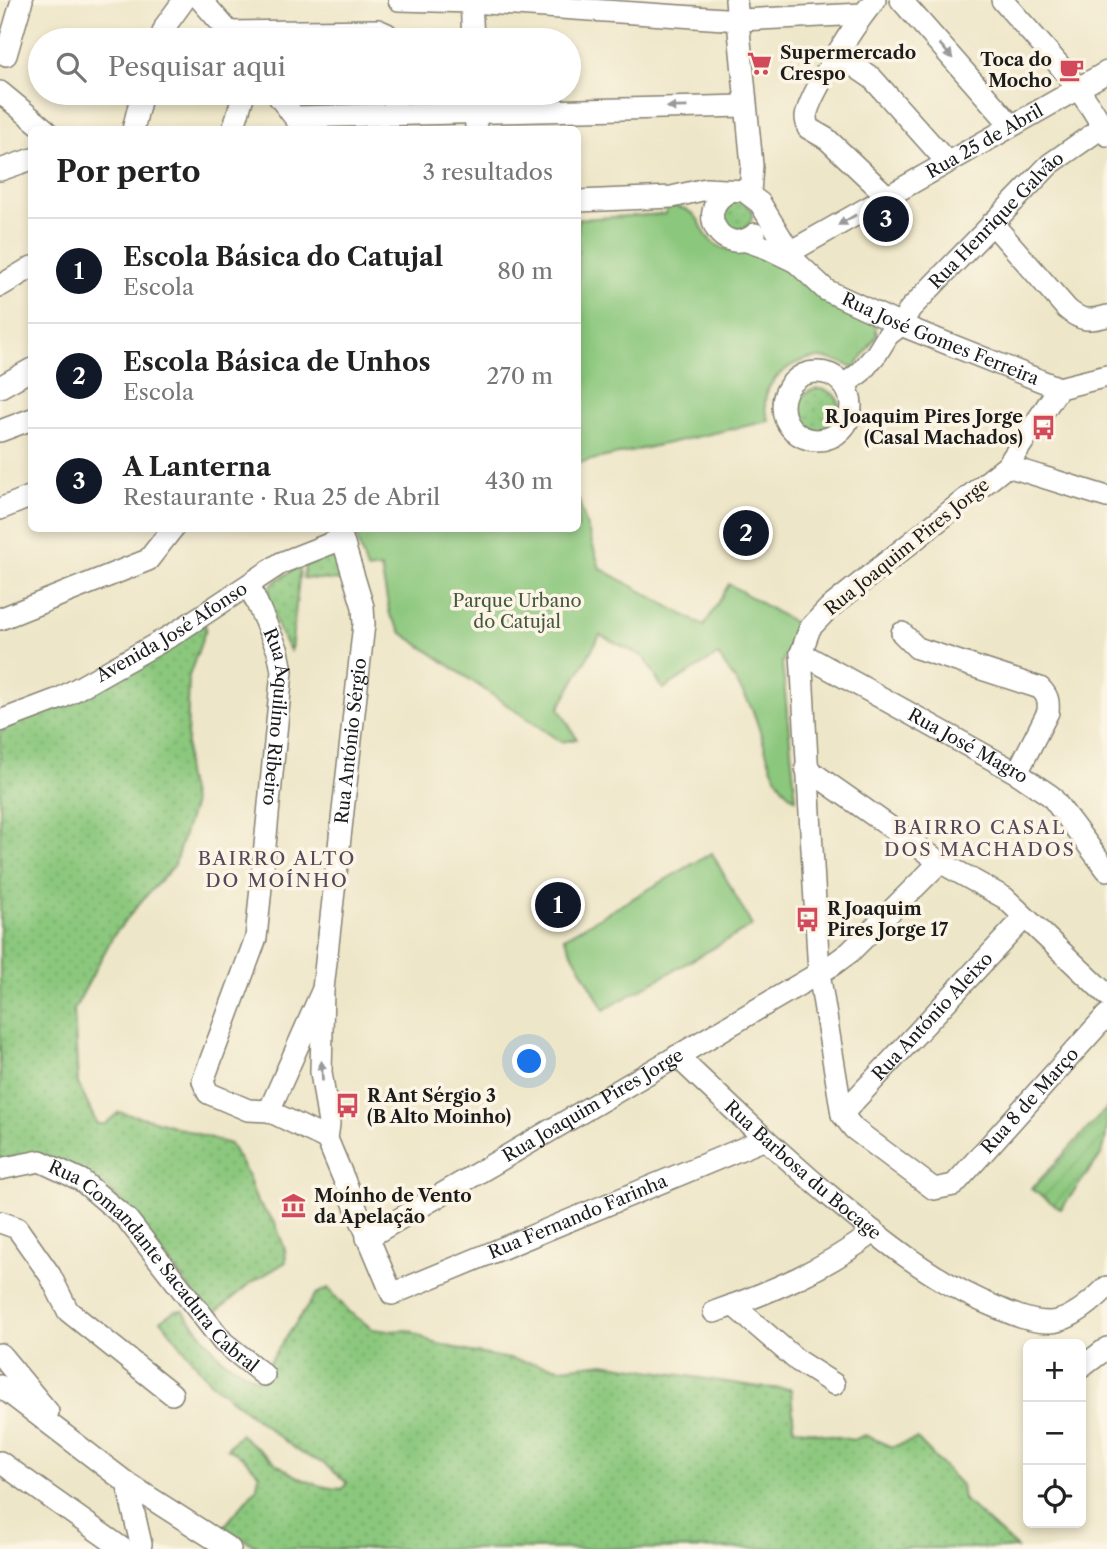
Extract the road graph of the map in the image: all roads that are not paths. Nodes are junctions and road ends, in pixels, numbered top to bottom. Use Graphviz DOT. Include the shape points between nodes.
graph roads {
  1 [pos="22,0"];
  2 [pos="184,0"];
  3 [pos="201,0"];
  4 [pos="399,0"];
  5 [pos="901,0"];
  6 [pos="1002,0"];
  7 [pos="471,1"];
  8 [pos="869,7"];
  9 [pos="737,10"];
  10 [pos="164,28"];
  11 [pos="225,28"];
  12 [pos="391,28"];
  13 [pos="472,28"];
  14 [pos="6,55"];
  15 [pos="838,55"];
  16 [pos="1107,72"];
  17 [pos="1076,89"];
  18 [pos="0,92"];
  19 [pos="139,105"];
  20 [pos="240,105"];
  21 [pos="285,105"];
  22 [pos="384,105"];
  23 [pos="414,105"];
  24 [pos="745,106"];
  25 [pos="476,111"];
  26 [pos="299,123"];
  27 [pos="1012,125"];
  28 [pos="41,126"];
  29 [pos="134,126"];
  30 [pos="234,126"];
  31 [pos="1105,131"];
  32 [pos="28,160"];
  33 [pos="947,162"];
  34 [pos="0,170"];
  35 [pos="887,196"];
  36 [pos="672,197"];
  37 [pos="748,198"];
  38 [pos="581,201"];
  39 [pos="713,222"];
  40 [pos="992,223"];
  41 [pos="744,240"];
  42 [pos="793,257"];
  43 [pos="28,269"];
  44 [pos="0,286"];
  45 [pos="1107,316"];
  46 [pos="901,324"];
  47 [pos="28,371"];
  48 [pos="1104,379"];
  49 [pos="844,385"];
  50 [pos="0,387"];
  51 [pos="1059,388"];
  52 [pos="28,420"];
  53 [pos="0,431"];
  54 [pos="1007,466"];
  55 [pos="1107,497"];
  56 [pos="28,498"];
  57 [pos="0,509"];
  58 [pos="170,532"];
  59 [pos="340,534"];
  60 [pos="249,584"];
  61 [pos="0,619"];
  62 [pos="902,633"];
  63 [pos="801,653"];
  64 [pos="0,721"];
  65 [pos="806,768"];
  66 [pos="1017,773"];
  67 [pos="940,862"];
  68 [pos="1107,870"];
  69 [pos="1024,918"];
  70 [pos="819,973"];
  71 [pos="323,989"];
  72 [pos="1107,995"];
  73 [pos="1107,1015"];
  74 [pos="677,1056"];
  75 [pos="269,1111"];
  76 [pos="842,1114"];
  77 [pos="327,1139"];
  78 [pos="763,1139"];
  79 [pos="0,1169"];
  80 [pos="0,1222"];
  81 [pos="874,1232"];
  82 [pos="368,1238"];
  83 [pos="1102,1292"];
  84 [pos="1107,1348"];
  85 [pos="0,1354"];
  86 [pos="1086,1364"];
  87 [pos="264,1375"];
  88 [pos="834,1384"];
  89 [pos="0,1385"];
  90 [pos="172,1394"];
  91 [pos="73,1443"];
  92 [pos="0,1462"];
  93 [pos="127,1483"];
  94 [pos="123,1549"];
  95 [pos="140,1549"];
  96 [pos="230,1549"];
  1 -- 14 [label="street"];
  2 -- 10 [label="street"];
  3 -- 11 [label="street"];
  4 -- 7 [label="street"];
  4 -- 12 [label="street"];
  5 -- 27 [label="street, one-way"];
  6 -- 17 [label="street"];
  7 -- 9 [label="street"];
  7 -- 13 [label="street"];
  8 -- 9 [label="street"];
  8 -- 15 [label="street"];
  9 -- 24 [label="street"];
  15 -- 33 [label="street" via="872,78"];
  15 -- 35 [label="street" via="811,100 805,119 808,128 827,139"];
  16 -- 17 [label="street, Rua 25 de Abril"];
  17 -- 27 [label="street, Rua 25 de Abril"];
  17 -- 31 [label="street"];
  18 -- 28 [label="street"];
  19 -- 29 [label="street"];
  20 -- 30 [label="street"];
  21 -- 26 [label="street"];
  22 -- 26 [label="street"];
  23 -- 25 [label="street"];
  24 -- 25 [label="street, one-way"];
  24 -- 37 [label="street" via="752,165"];
  27 -- 33 [label="street, Rua 25 de Abril"];
  31 -- 40 [label="street, Rua Henrique Galvão" via="1050,164"];
  32 -- 34 [label="street"];
  33 -- 35 [label="street, Rua 25 de Abril"];
  35 -- 42 [label="street, Rua 25 de Abril, one-way"];
  36 -- 37 [label="street" via="706,189"];
  36 -- 38 [label="street"];
  36 -- 39 [label="street"];
  37 -- 39 [label="street" via="718,200"];
  37 -- 41 [label="street" via="762,225"];
  37 -- 42 [label="street, Rua José Gomes Ferreira"];
  39 -- 41 [label="street" via="722,236"];
  40 -- 45 [label="street" via="1078,318 1090,321"];
  40 -- 46 [label="street, Rua Henrique Galvão"];
  41 -- 42 [label="street, Rua José Gomes Ferreira"];
  42 -- 46 [label="street, Rua José Gomes Ferreira" via="826,290"];
  43 -- 44 [label="street"];
  46 -- 49 [label="street, Rua Henrique Galvão" via="861,372"];
  46 -- 51 [label="street, Rua José Gomes Ferreira"];
  47 -- 50 [label="street"];
  48 -- 51 [label="street, Rua José Gomes Ferreira"];
  51 -- 54 [label="street, Rua Joaquim Pires Jorge"];
  52 -- 53 [label="street"];
  54 -- 55 [label="street"];
  54 -- 63 [label="street, Rua Joaquim Pires Jorge" via="828,609 810,628"];
  56 -- 57 [label="street"];
  58 -- 61 [label="street" via="148,559"];
  59 -- 60 [label="street, Avenida José Afonso"];
  59 -- 71 [label="street, Rua António Sérgio" via="364,624"];
  60 -- 64 [label="street, Avenida José Afonso" via="174,634 61,698"];
  60 -- 75 [label="street, Rua Aquilíno Ribeiro" via="282,671 256,938 203,1081 208,1093 248,1110"];
  62 -- 66 [label="street" via="917,648 1040,688 1047,695 1048,712"];
  63 -- 65 [label="street, Rua Joaquim Pires Jorge"];
  63 -- 66 [label="street, Rua José Magro"];
  65 -- 67 [label="street"];
  65 -- 70 [label="street, Rua Joaquim Pires Jorge"];
  66 -- 68 [label="street, Rua José Magro" via="1051,796"];
  67 -- 69 [label="street" via="1004,898"];
  67 -- 70 [label="street" via="850,952"];
  69 -- 72 [label="street"];
  69 -- 76 [label="street, Rua António Aleixo"];
  70 -- 74 [label="street, Rua Joaquim Pires Jorge"];
  70 -- 76 [label="street, Rua Joaquim Pires Jorge"];
  71 -- 75 [label="street, Rua António Sérgio"];
  77 -- 71 [label="street, one-way" via="321,1072"];
  73 -- 76 [label="street, Rua 8 de Março" via="954,1185 934,1189 854,1129"];
  74 -- 78 [label="street, Rua Barbosa du Bocage"];
  74 -- 82 [label="street, Rua Joaquim Pires Jorge"];
  75 -- 77 [label="street, Rua Aquilíno Ribeiro"];
  77 -- 82 [label="street"];
  78 -- 81 [label="street, Rua Barbosa du Bocage"];
  78 -- 82 [label="street, Rua Fernando Farinha" via="392,1294"];
  79 -- 87 [label="street, Rua Comandante Sacadura Cabral" via="40,1161 81,1180 127,1219 223,1342"];
  80 -- 90 [label="street" via="17,1228 50,1275 68,1311"];
  81 -- 83 [label="street, Rua Barbosa du Bocage" via="978,1301 1025,1319 1051,1322 1067,1318"];
  81 -- 88 [label="street" via="815,1270 724,1309"];
  84 -- 86 [label="street"];
  85 -- 91 [label="street"];
  89 -- 91 [label="street"];
  91 -- 93 [label="street"];
  92 -- 94 [label="street"];
  93 -- 95 [label="street"];
  93 -- 96 [label="street"];
}
